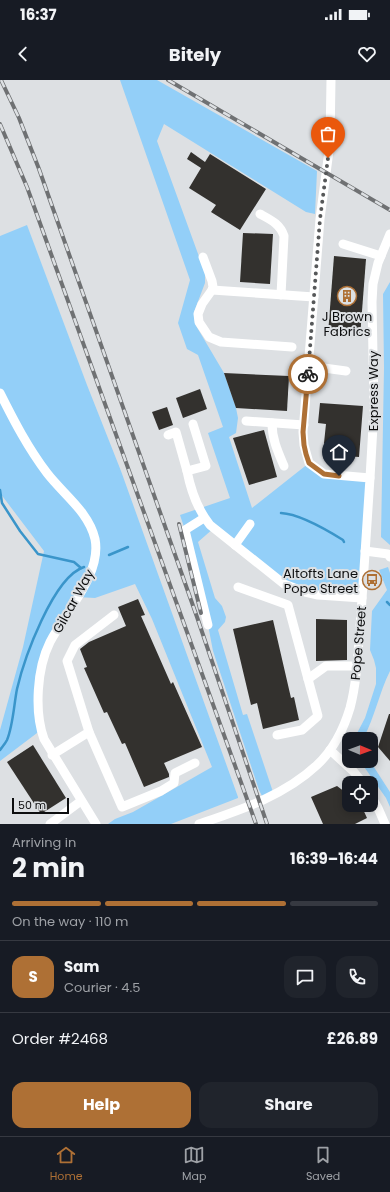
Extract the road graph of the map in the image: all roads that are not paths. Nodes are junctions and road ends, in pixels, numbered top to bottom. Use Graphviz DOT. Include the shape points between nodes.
graph roads {
  1 [pos="331,80"];
  2 [pos="260,214"];
  3 [pos="390,234"];
  4 [pos="343,244"];
  5 [pos="381,256"];
  6 [pos="203,257"];
  7 [pos="212,290"];
  8 [pos="281,295"];
  9 [pos="314,297"];
  10 [pos="292,347"];
  11 [pos="309,366"];
  12 [pos="346,371"];
  13 [pos="0,393"];
  14 [pos="246,421"];
  15 [pos="272,423"];
  16 [pos="193,424"];
  17 [pos="304,425"];
  18 [pos="168,435"];
  19 [pos="284,466"];
  20 [pos="187,471"];
  21 [pos="370,478"];
  22 [pos="204,518"];
  23 [pos="250,524"];
  24 [pos="235,545"];
  25 [pos="365,551"];
  26 [pos="390,557"];
  27 [pos="238,587"];
  28 [pos="362,598"];
  29 [pos="114,615"];
  30 [pos="210,620"];
  31 [pos="357,666"];
  32 [pos="308,679"];
  33 [pos="89,732"];
  34 [pos="277,735"];
  35 [pos="330,750"];
  36 [pos="52,755"];
  37 [pos="195,763"];
  38 [pos="357,776"];
  39 [pos="81,801"];
  40 [pos="378,810"];
  41 [pos="54,823"];
  42 [pos="96,824"];
  43 [pos="199,824"];
  44 [pos="385,824"];
  1 -- 9 [label="street" via="330,143 320,219"];
  2 -- 8 [label="street" via="275,222 284,236"];
  3 -- 5 [label="street, Express Way"];
  4 -- 5 [label="street"];
  5 -- 21 [label="street, Express Way" via="373,284 372,302 374,409"];
  6 -- 7 [label="street" via="212,281"];
  7 -- 8 [label="street"];
  7 -- 10 [label="street" via="205,298 198,314 199,322 209,337 222,342"];
  8 -- 9 [label="street"];
  9 -- 11 [label="street"];
  11 -- 12 [label="street"];
  11 -- 17 [label="street"];
  13 -- 36 [label="street, Gilcar Way" via="37,459 84,515 95,539 95,558 90,575 50,643 41,672 39,720"];
  14 -- 15 [label="street"];
  15 -- 17 [label="street"];
  15 -- 19 [label="street" via="274,442"];
  16 -- 20 [label="street" via="206,466"];
  17 -- 21 [label="street" via="304,445 309,463 324,474"];
  18 -- 20 [label="street" via="176,432"];
  20 -- 22 [label="street" via="197,505"];
  21 -- 25 [label="street, Pope Street"];
  22 -- 24 [label="street"];
  22 -- 30 [label="street" via="186,530"];
  23 -- 24 [label="street"];
  24 -- 28 [label="street" via="293,588 318,595"];
  25 -- 26 [label="street" via="388,554"];
  25 -- 28 [label="street, Pope Street"];
  27 -- 32 [label="street" via="288,605"];
  28 -- 31 [label="street, Pope Street"];
  29 -- 33 [label="street" via="75,645 66,661"];
  31 -- 32 [label="street" via="326,666"];
  31 -- 35 [label="street, Pope Street" via="350,707 342,729"];
  32 -- 34 [label="street" via="318,716 302,730"];
  33 -- 36 [label="street"];
  33 -- 37 [label="street" via="122,807 174,783 175,773"];
  35 -- 38 [label="street"];
  35 -- 43 [label="street" via="318,764 285,789 264,800"];
  36 -- 39 [label="street, Gilcar Way"];
  39 -- 41 [label="street"];
  39 -- 42 [label="street, Gilcar Way"];
  40 -- 44 [label="street"];
}
